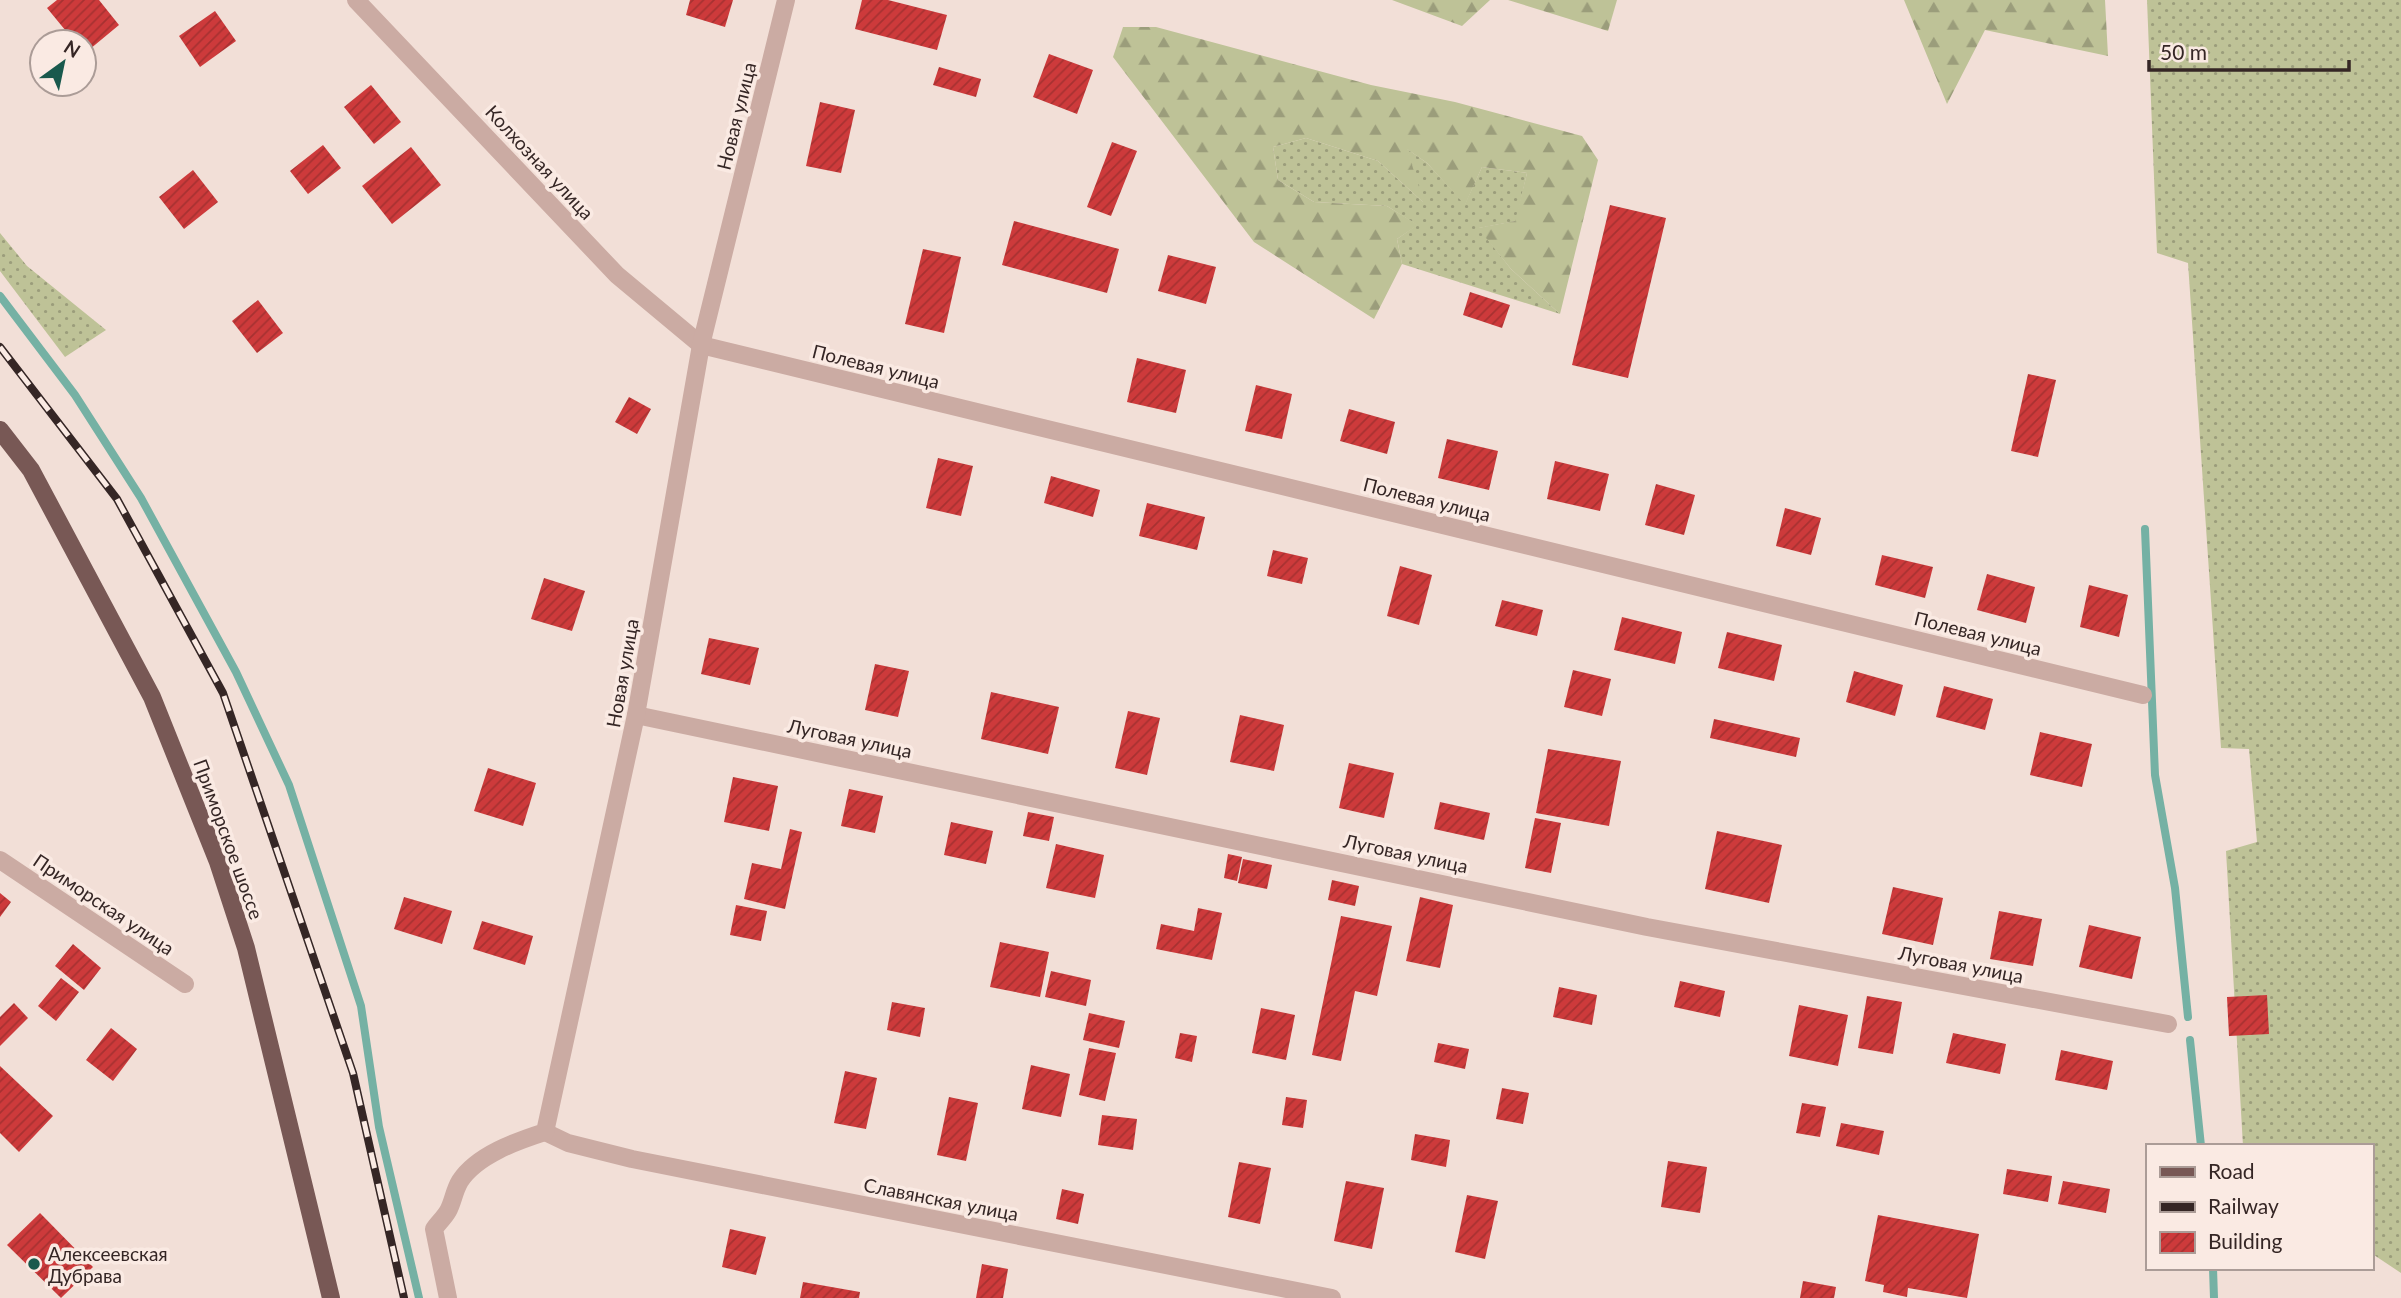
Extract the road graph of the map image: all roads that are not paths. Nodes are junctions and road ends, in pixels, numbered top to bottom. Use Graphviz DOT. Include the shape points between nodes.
graph roads {
  1 [pos="356,0"];
  2 [pos="786,0"];
  3 [pos="701,345"];
  4 [pos="0,430"];
  5 [pos="2143,695"];
  6 [pos="636,715"];
  7 [pos="0,860"];
  8 [pos="185,984"];
  9 [pos="2168,1024"];
  10 [pos="545,1132"];
  11 [pos="331,1298"];
  12 [pos="448,1298"];
  13 [pos="1332,1298"];
  1 -- 3 [label="street, Колхозная улица" via="617,275"];
  2 -- 3 [label="street, Новая улица"];
  3 -- 5 [label="street, Полевая улица"];
  3 -- 6 [label="street, Новая улица"];
  4 -- 11 [label="main road, Приморское шоссе" via="31,470 152,697 218,862 246,948"];
  6 -- 9 [label="street, Луговая улица" via="1647,927"];
  6 -- 10 [label="street, Новая улица"];
  7 -- 8 [label="street, Приморская улица"];
  10 -- 12 [label="street" via="518,1140 479,1163 457,1186 448,1211 434,1229"];
  10 -- 13 [label="street, Славянская улица" via="568,1143 632,1159"];
}
